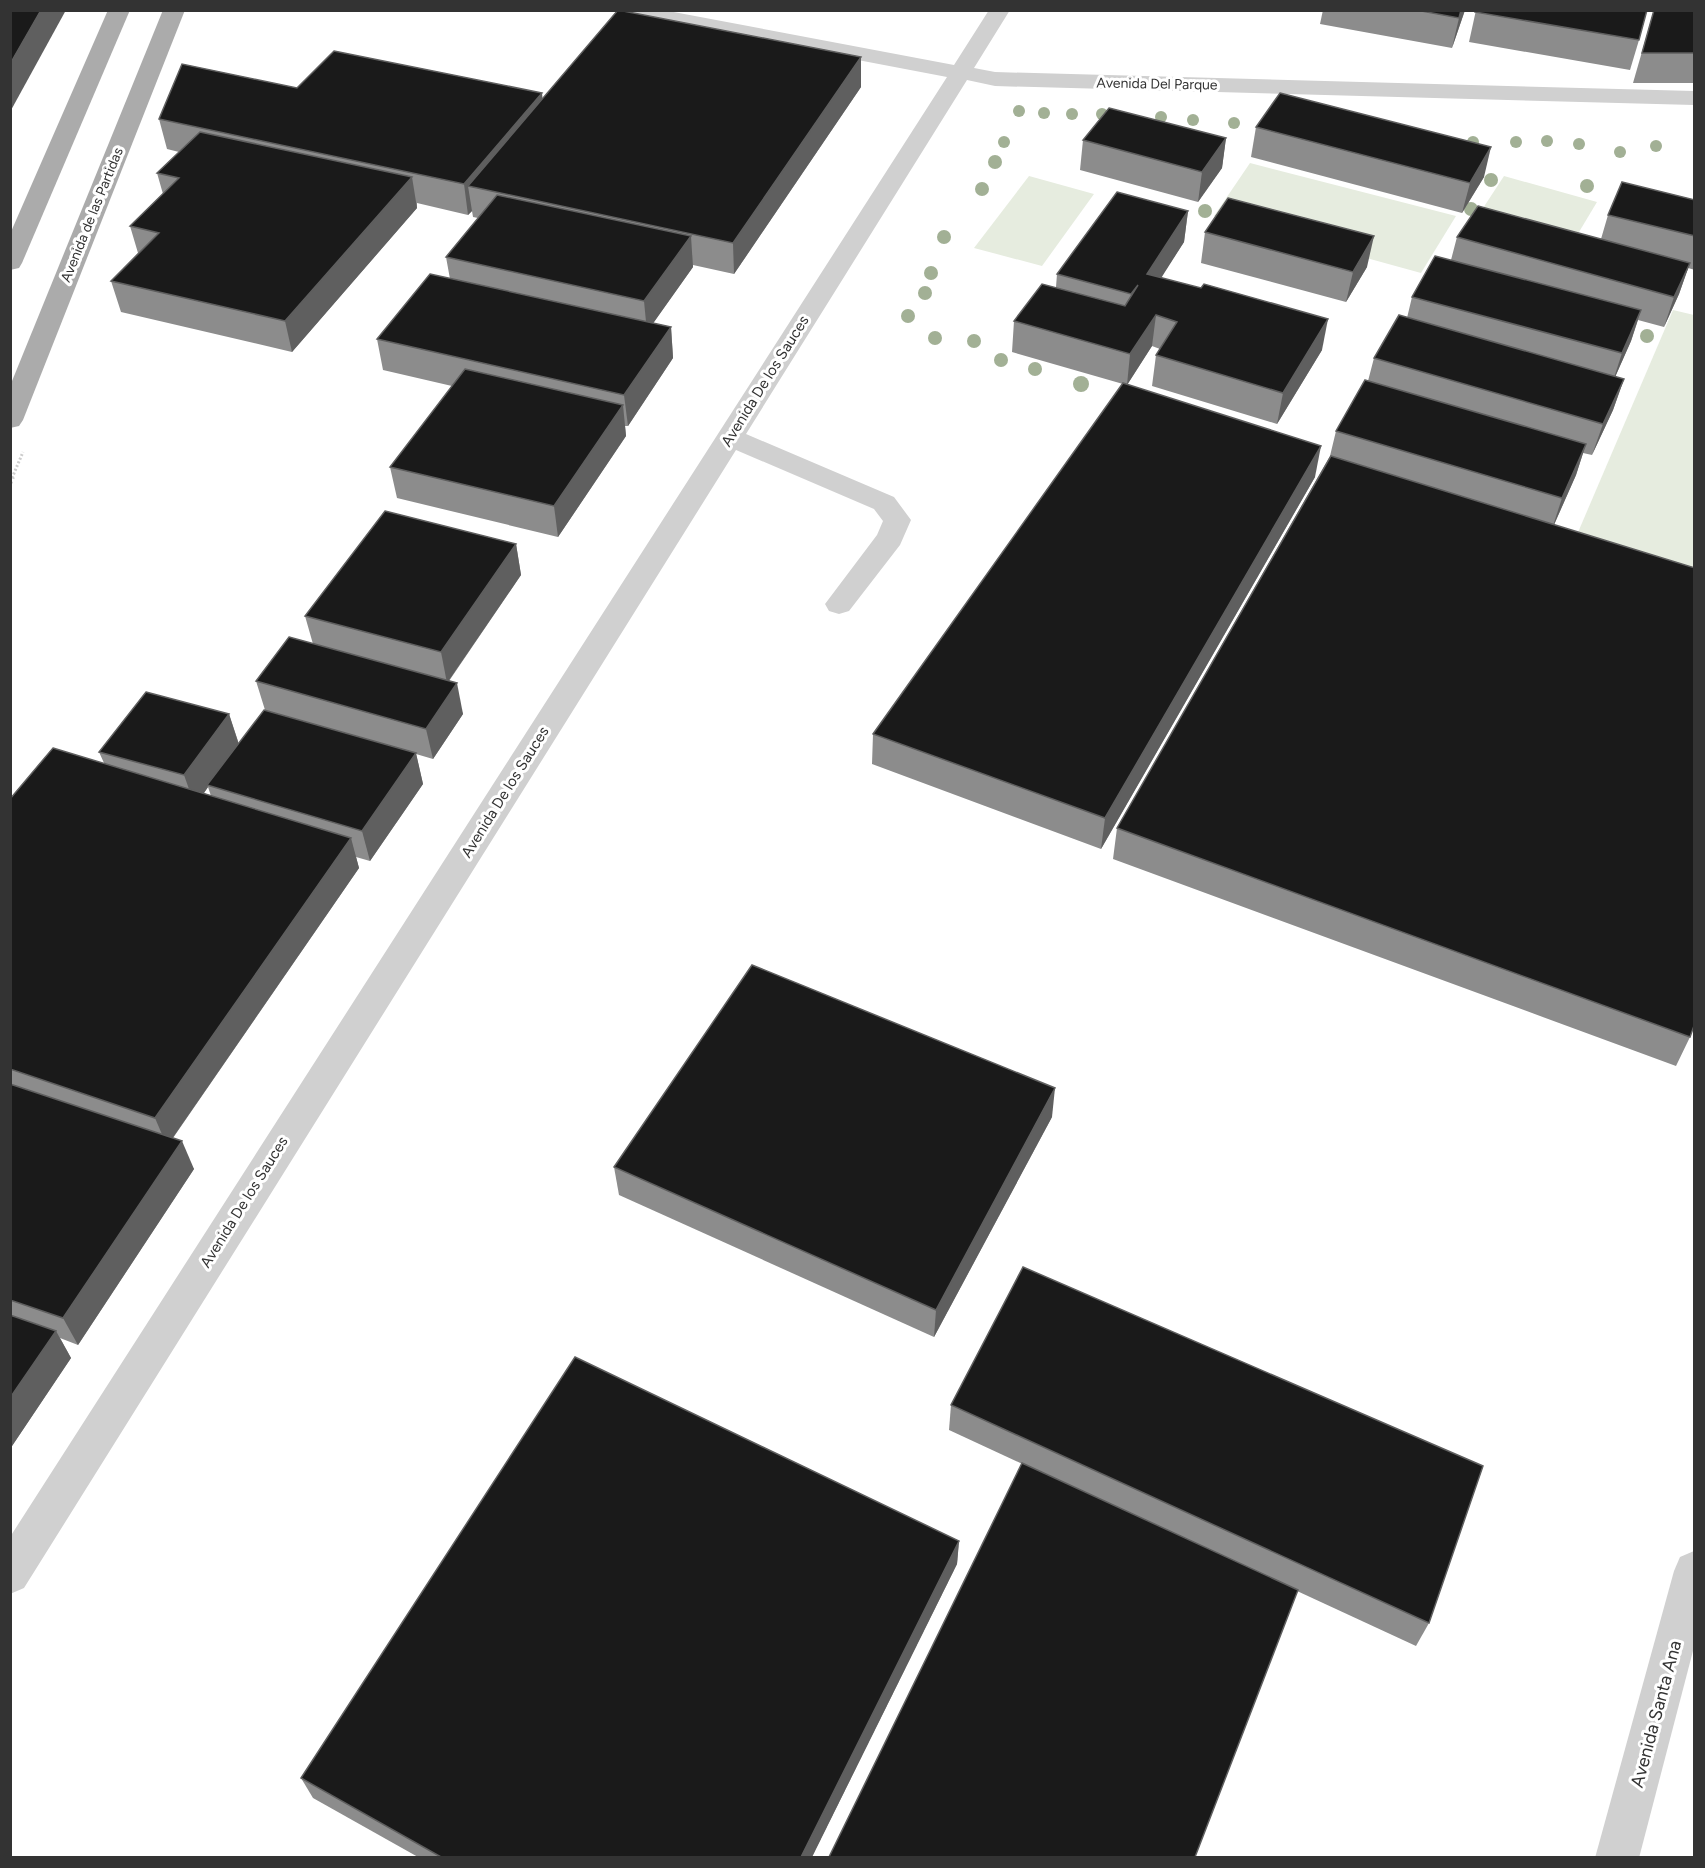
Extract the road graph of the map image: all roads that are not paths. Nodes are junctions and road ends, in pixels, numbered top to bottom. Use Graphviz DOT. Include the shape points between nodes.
graph roads {
  1 [pos="119,10"];
  2 [pos="174,10"];
  3 [pos="626,10"];
  4 [pos="1000,10"];
  5 [pos="960,73"];
  6 [pos="1695,98"];
  7 [pos="10,263"];
  8 [pos="10,420"];
  9 [pos="730,437"];
  10 [pos="839,604"];
  11 [pos="1695,1571"];
  12 [pos="10,1574"];
  13 [pos="1617,1857"];
  1 -- 7 [label="main road"];
  2 -- 8 [label="main road, Avenida de las Partidas"];
  3 -- 5 [label="street, Avenida Del Parque"];
  4 -- 5 [label="street, Avenida De los Sauces"];
  5 -- 6 [label="street, Avenida Del Parque" via="1031,81"];
  5 -- 9 [label="street, Avenida De los Sauces"];
  9 -- 10 [label="street" via="884,503 897,520 890,538"];
  9 -- 12 [label="street, Avenida De los Sauces"];
  11 -- 13 [label="street, Avenida Santa Ana"];
}
